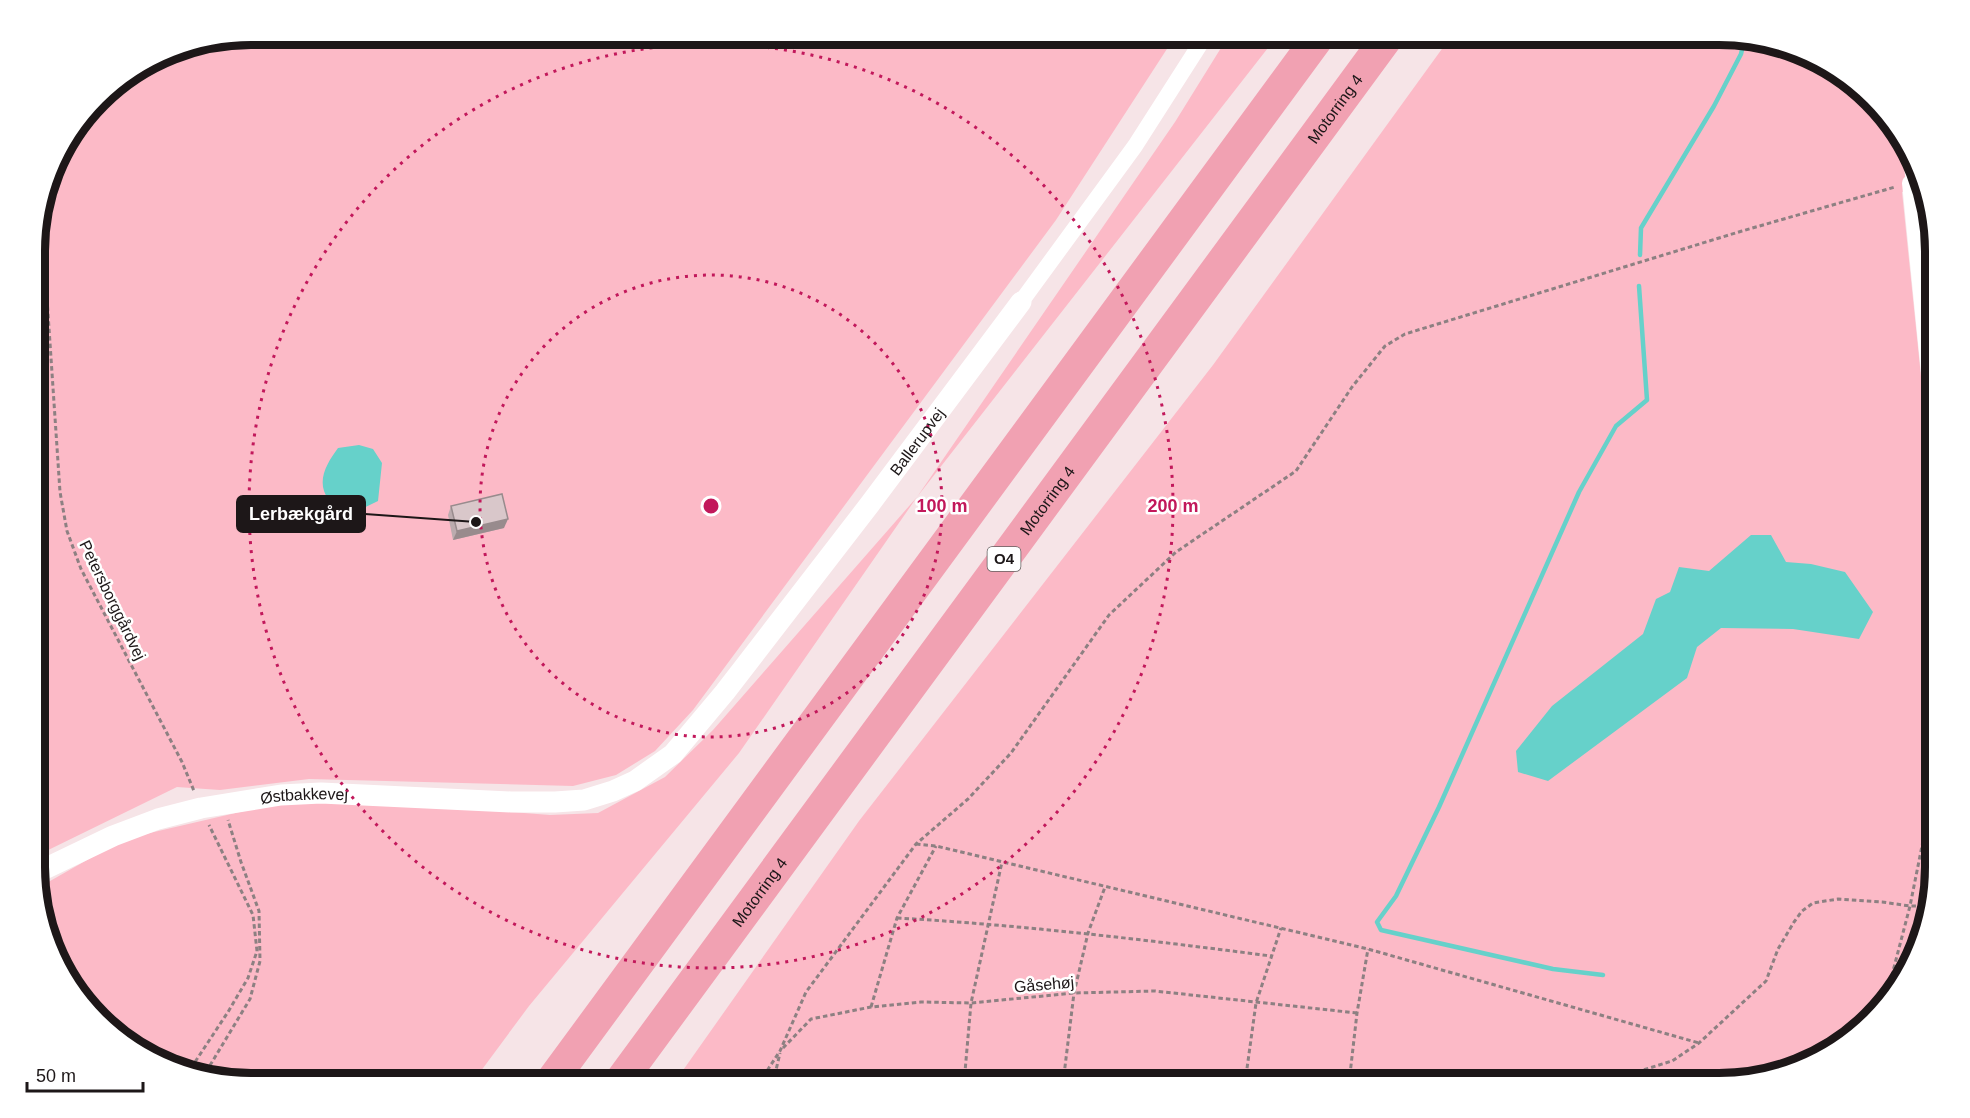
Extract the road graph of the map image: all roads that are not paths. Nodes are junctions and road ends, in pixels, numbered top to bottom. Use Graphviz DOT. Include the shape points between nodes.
graph roads {
  1 [pos="1199,45"];
  2 [pos="1312,45"];
  3 [pos="1381,45"];
  4 [pos="1908,171"];
  5 [pos="1910,183"];
  6 [pos="1021,302"];
  7 [pos="1925,332"];
  8 [pos="584,800"];
  9 [pos="45,869"];
  10 [pos="557,1073"];
  11 [pos="626,1073"];
  1 -- 6 [label="street, Ballerupvej" via="1135,146"];
  2 -- 10 [label="highway"];
  3 -- 11 [label="highway, Motorring 4 / O4"];
  4 -- 5 [label="lane"];
  5 -- 7 [label="street"];
  6 -- 8 [label="street, Ballerupvej" via="725,692 673,754 635,781"];
  8 -- 9 [label="street, Østbakkevej" via="511,802 321,793 281,795 158,819"];
}
